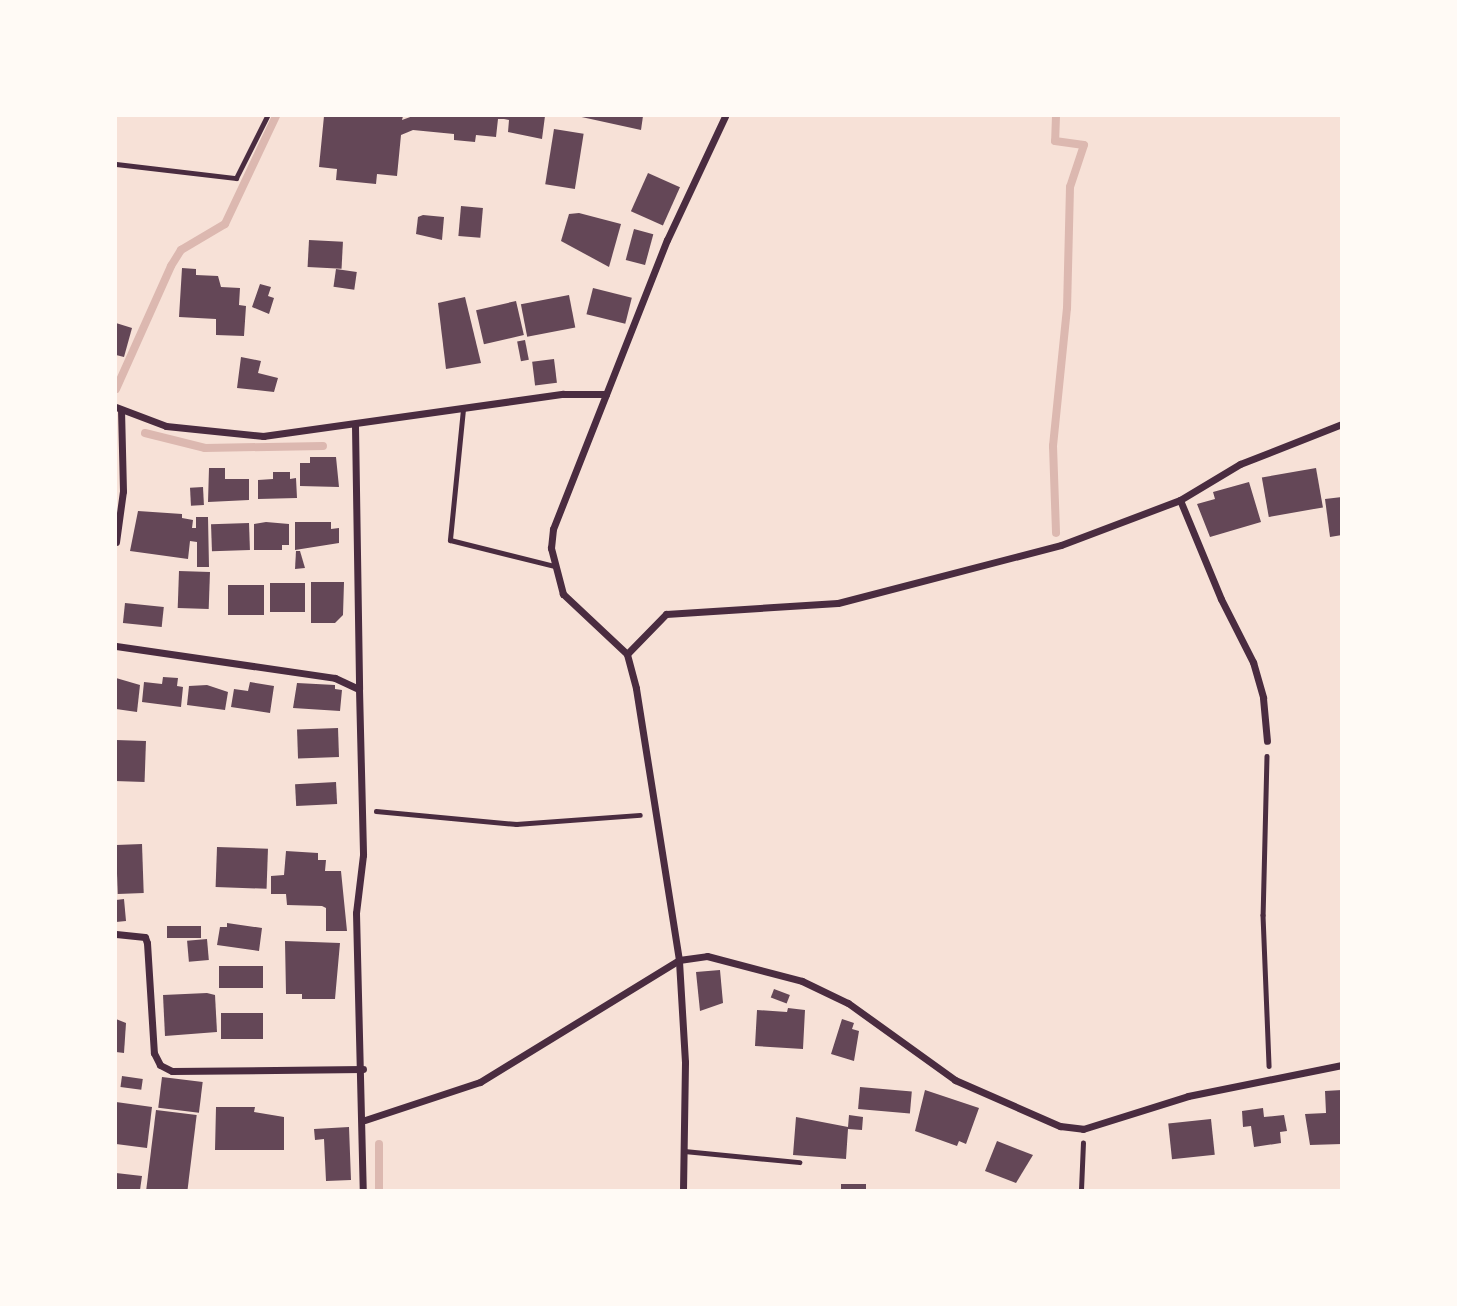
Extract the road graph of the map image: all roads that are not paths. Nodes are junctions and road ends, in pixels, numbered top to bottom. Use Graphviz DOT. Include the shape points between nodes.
graph roads {
  1 [pos="267,116"];
  2 [pos="726,116"];
  3 [pos="116,164"];
  4 [pos="606,394"];
  5 [pos="118,408"];
  6 [pos="463,409"];
  7 [pos="1342,424"];
  8 [pos="355,426"];
  9 [pos="1181,500"];
  10 [pos="116,542"];
  11 [pos="554,566"];
  12 [pos="116,646"];
  13 [pos="627,654"];
  14 [pos="359,689"];
  15 [pos="1268,741"];
  16 [pos="116,934"];
  17 [pos="679,960"];
  18 [pos="1342,1065"];
  19 [pos="363,1069"];
  20 [pos="365,1120"];
  21 [pos="684,1151"];
  22 [pos="799,1162"];
  23 [pos="363,1191"];
  24 [pos="683,1191"];
  1 -- 3 [label="lane" via="236,178"];
  2 -- 4 [label="street" via="667,240"];
  4 -- 6 [label="street" via="563,394"];
  4 -- 11 [label="street" via="554,529"];
  5 -- 8 [label="street" via="166,426 212,433 263,436"];
  5 -- 10 [label="street" via="123,491"];
  6 -- 8 [label="street"];
  6 -- 11 [label="lane" via="450,540"];
  7 -- 9 [label="street" via="1240,464"];
  8 -- 14 [label="street"];
  9 -- 13 [label="street" via="1061,545 838,603 666,614"];
  9 -- 15 [label="street" via="1221,600 1253,662"];
  11 -- 13 [label="street" via="563,594 577,612"];
  12 -- 14 [label="street" via="335,678"];
  13 -- 17 [label="street"];
  14 -- 19 [label="street" via="363,855 356,913"];
  16 -- 19 [label="street" via="145,937 148,943 153,1053 160,1065 172,1071"];
  17 -- 18 [label="street" via="707,956 802,981 848,1003 955,1080 1060,1126 1083,1129 1188,1096"];
  17 -- 20 [label="street" via="480,1082"];
  17 -- 21 [label="street"];
  19 -- 20 [label="street"];
  20 -- 23 [label="street"];
  21 -- 22 [label="lane"];
  21 -- 24 [label="street"];
}
